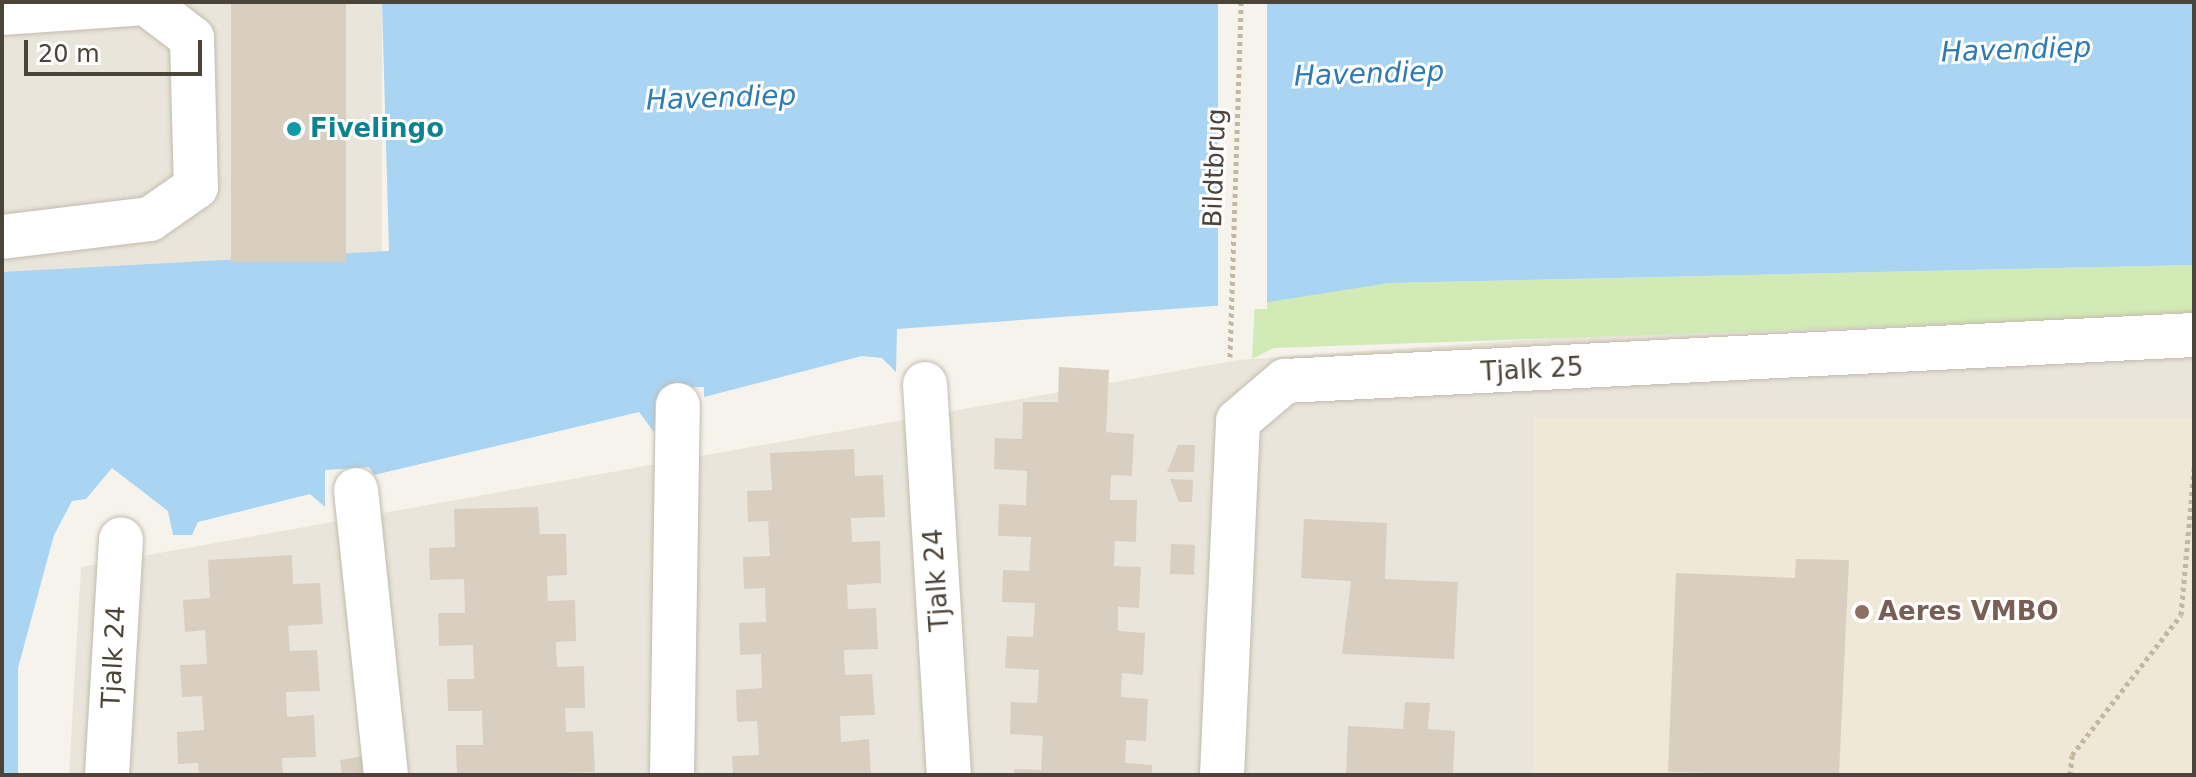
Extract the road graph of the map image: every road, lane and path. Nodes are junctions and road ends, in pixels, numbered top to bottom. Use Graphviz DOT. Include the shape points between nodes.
graph roads {
  1 [pos="1241,2"];
  2 [pos="2,13"];
  3 [pos="2,237"];
  4 [pos="2194,335"];
  5 [pos="1228,336"];
  6 [pos="925,384"];
  7 [pos="678,405"];
  8 [pos="2194,468"];
  9 [pos="356,490"];
  10 [pos="121,539"];
  11 [pos="107,775"];
  12 [pos="386,775"];
  13 [pos="672,775"];
  14 [pos="949,775"];
  15 [pos="1222,775"];
  16 [pos="2070,775"];
  1 -- 5 [label="path, Bildtbrug"];
  2 -- 3 [label="street" via="146,3 192,38 196,187 150,219"];
  4 -- 15 [label="street, Tjalk 25" via="1285,381 1238,421"];
  6 -- 14 [label="street, Tjalk 24"];
  7 -- 13 [label="street"];
  8 -- 16 [label="path" via="2181,615 2072,755"];
  9 -- 12 [label="street"];
  10 -- 11 [label="street, Tjalk 24"];
}
